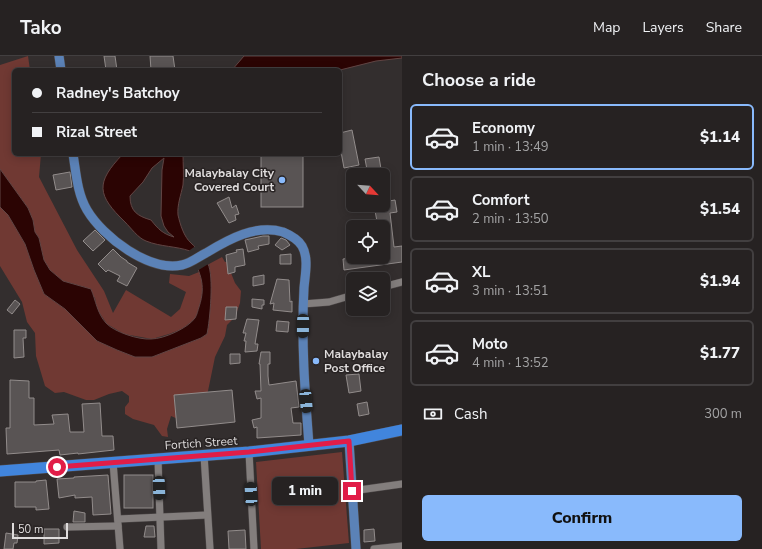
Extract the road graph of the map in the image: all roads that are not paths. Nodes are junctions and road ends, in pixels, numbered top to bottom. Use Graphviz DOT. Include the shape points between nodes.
graph roads {
  1 [pos="59,56"];
  2 [pos="61,68"];
  3 [pos="74,156"];
  4 [pos="402,282"];
  5 [pos="390,285"];
  6 [pos="346,297"];
  7 [pos="303,304"];
  8 [pos="402,430"];
  9 [pos="349,441"];
  10 [pos="309,445"];
  11 [pos="249,452"];
  12 [pos="204,455"];
  13 [pos="158,459"];
  14 [pos="113,462"];
  15 [pos="0,471"];
  16 [pos="402,484"];
  17 [pos="352,491"];
  18 [pos="207,515"];
  19 [pos="160,516"];
  20 [pos="118,522"];
  21 [pos="67,527"];
  22 [pos="402,546"];
  23 [pos="120,549"];
  24 [pos="161,549"];
  25 [pos="210,549"];
  26 [pos="254,549"];
  27 [pos="356,549"];
  28 [pos="374,549"];
  1 -- 2 [label="main road"];
  3 -- 7 [label="main road" via="78,184 86,209 100,227 120,244 153,263 172,266 187,264 229,240 256,230 276,230 295,238 302,246 306,258"];
  4 -- 5 [label="street"];
  6 -- 7 [label="street" via="329,302"];
  7 -- 10 [label="main road" via="303,373"];
  8 -- 9 [label="highway, Fortich Street"];
  9 -- 10 [label="highway, Fortich Street"];
  9 -- 17 [label="main road"];
  10 -- 11 [label="highway, Fortich Street"];
  11 -- 12 [label="highway, Fortich Street"];
  11 -- 26 [label="street"];
  12 -- 13 [label="highway, Fortich Street"];
  12 -- 18 [label="street"];
  13 -- 14 [label="highway, Fortich Street"];
  13 -- 19 [label="street"];
  14 -- 15 [label="highway, Fortich Street"];
  14 -- 20 [label="street"];
  16 -- 17 [label="street"];
  17 -- 27 [label="main road"];
  18 -- 19 [label="street"];
  18 -- 25 [label="street"];
  19 -- 20 [label="street"];
  19 -- 24 [label="street"];
  20 -- 21 [label="street"];
  20 -- 23 [label="street"];
  22 -- 28 [label="street"];
}
